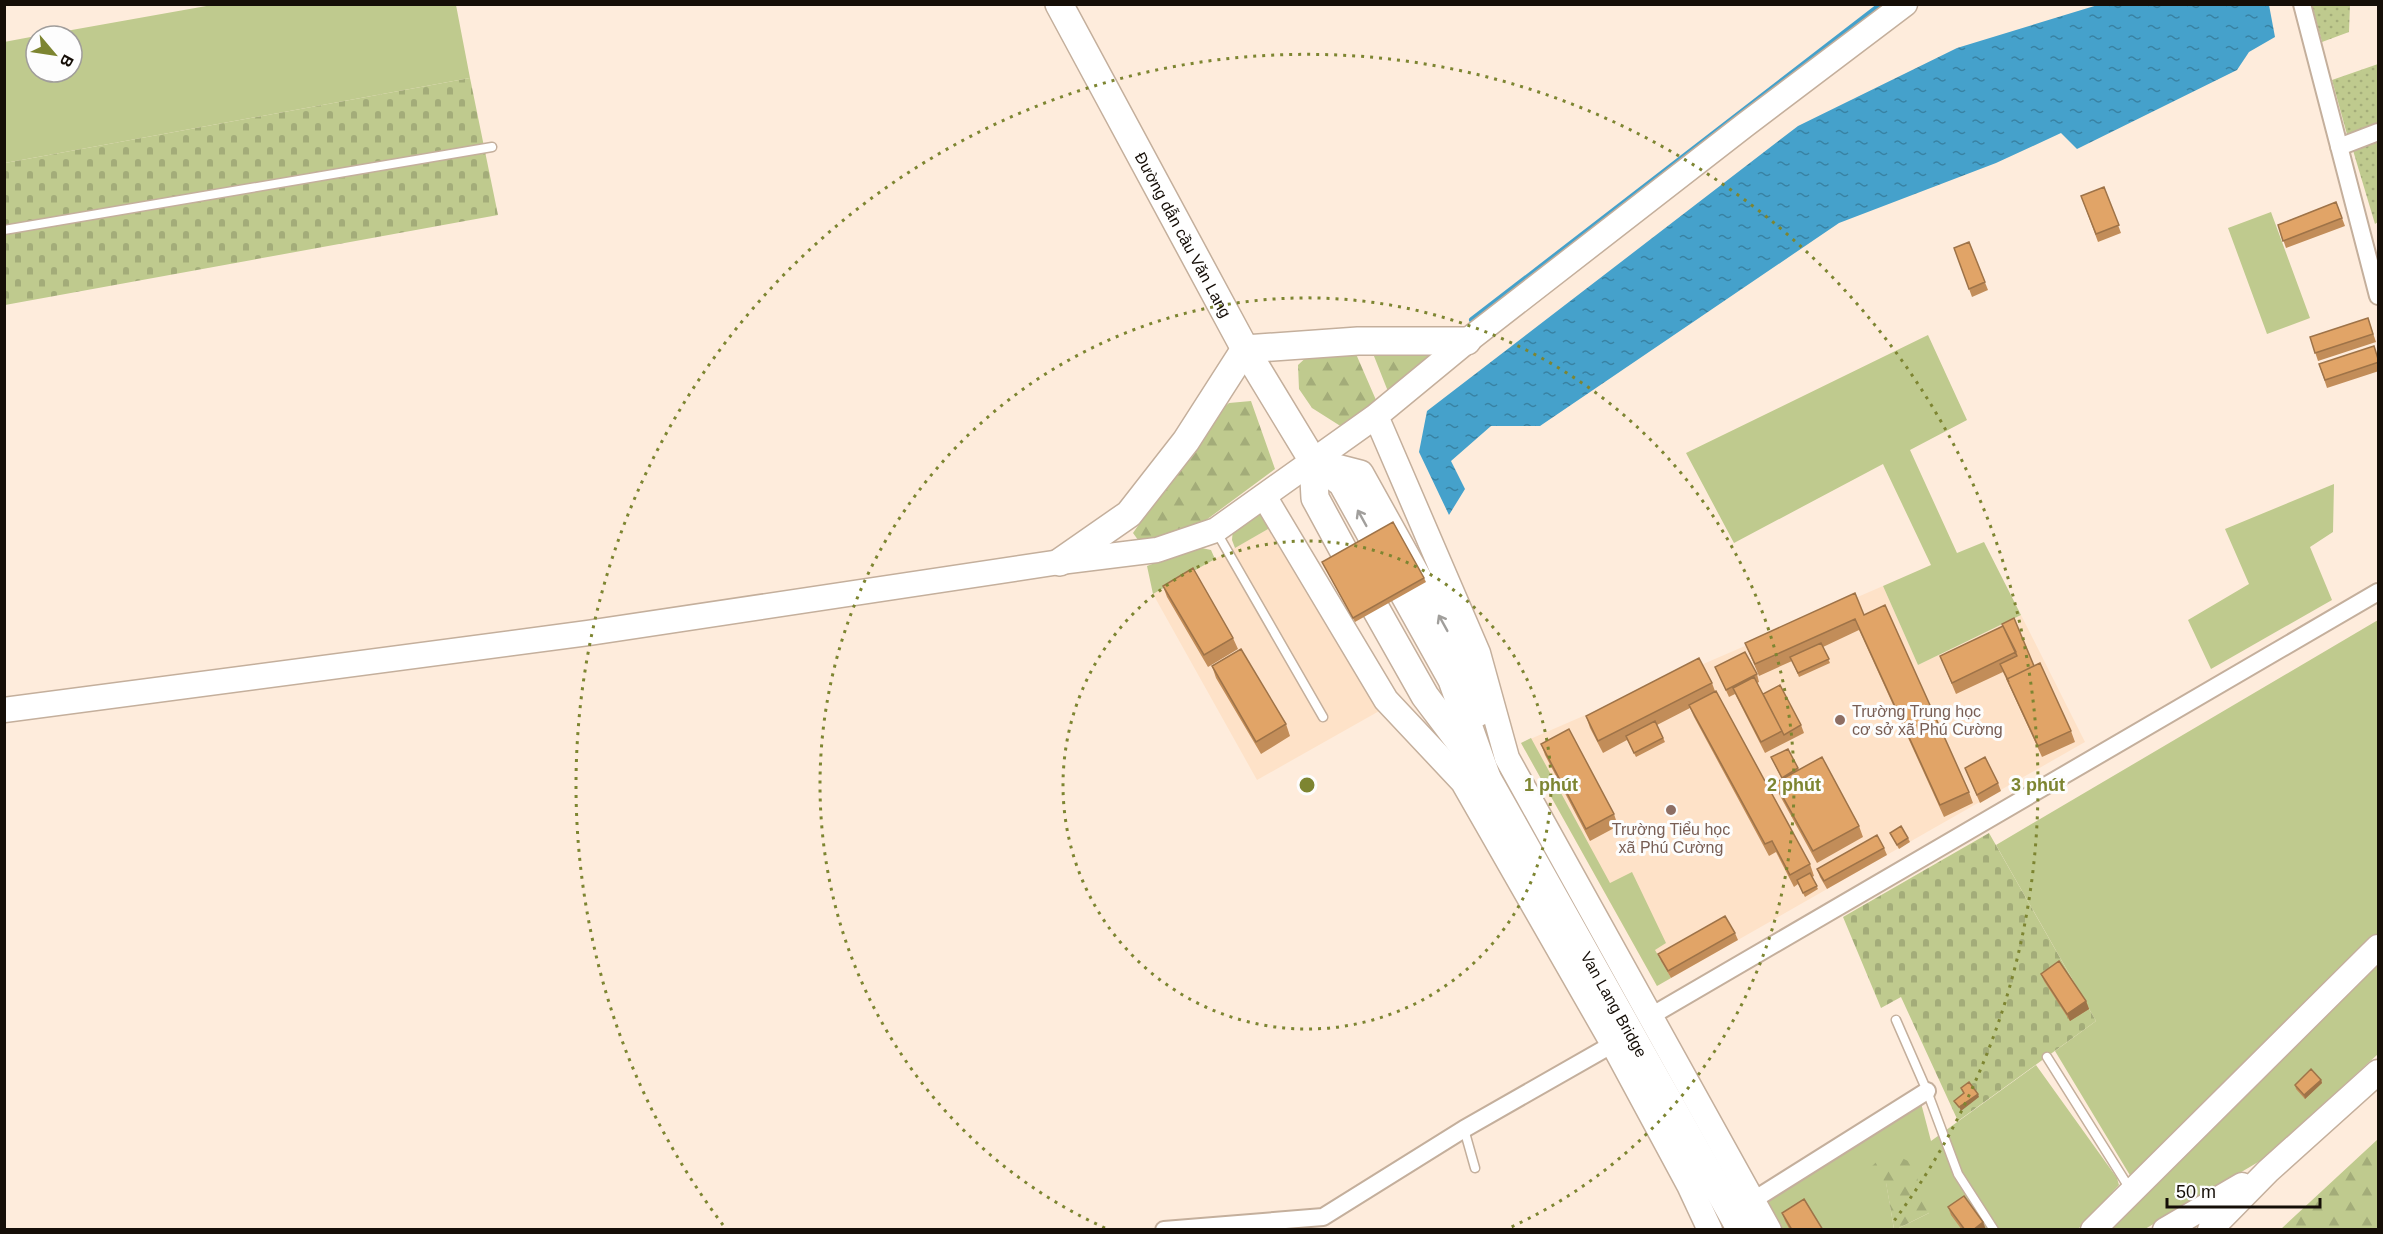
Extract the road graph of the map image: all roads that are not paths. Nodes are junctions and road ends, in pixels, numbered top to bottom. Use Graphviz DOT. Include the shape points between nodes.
graph roads {
  1 [pos="1059,4"];
  2 [pos="1905,4"];
  3 [pos="2302,4"];
  4 [pos="2379,132"];
  5 [pos="492,147"];
  6 [pos="2339,147"];
  7 [pos="4,230"];
  8 [pos="2379,296"];
  9 [pos="1467,341"];
  10 [pos="1245,349"];
  11 [pos="1377,416"];
  12 [pos="1313,461"];
  13 [pos="1264,496"];
  14 [pos="1216,530"];
  15 [pos="1060,562"];
  16 [pos="2379,592"];
  17 [pos="4,710"];
  18 [pos="1323,717"];
  19 [pos="1488,777"];
  20 [pos="2379,947"];
  21 [pos="1651,1016"];
  22 [pos="1896,1020"];
  23 [pos="1613,1044"];
  24 [pos="2047,1057"];
  25 [pos="2379,1072"];
  26 [pos="1927,1091"];
  27 [pos="1464,1129"];
  28 [pos="1475,1168"];
  29 [pos="2268,1171"];
  30 [pos="2131,1192"];
  31 [pos="1752,1201"];
  32 [pos="1324,1223"];
  33 [pos="1164,1230"];
  34 [pos="1710,1230"];
  35 [pos="1741,1230"];
  36 [pos="1769,1230"];
  37 [pos="1994,1230"];
  38 [pos="2093,1230"];
  39 [pos="2165,1230"];
  40 [pos="2210,1230"];
  1 -- 10 [label="main road, Đường dẫn cầu Văn Lang"];
  2 -- 9 [label="main road" via="1744,124"];
  3 -- 6 [label="street"];
  4 -- 6 [label="street"];
  5 -- 7 [label="lane"];
  6 -- 8 [label="street"];
  9 -- 10 [label="main road" via="1358,341"];
  9 -- 11 [label="main road"];
  10 -- 12 [label="main road, Đường dẫn cầu Văn Lang"];
  10 -- 15 [label="main road" via="1186,441 1129,514"];
  11 -- 12 [label="main road"];
  11 -- 21 [label="main road" via="1478,653 1507,758"];
  12 -- 13 [label="main road"];
  12 -- 19 [label="main road" via="1315,498 1360,580 1425,696"];
  19 -- 12 [label="main road, one-way" via="1470,672 1360,474"];
  13 -- 14 [label="main road"];
  13 -- 23 [label="main road" via="1386,700 1463,782"];
  14 -- 15 [label="main road" via="1157,550"];
  14 -- 18 [label="lane"];
  15 -- 17 [label="main road" via="588,633"];
  16 -- 21 [label="street"];
  19 -- 35 [label="main road, Van Lang Bridge"];
  20 -- 30 [label="main road"];
  21 -- 31 [label="main road"];
  22 -- 26 [label="lane"];
  23 -- 27 [label="street"];
  23 -- 34 [label="main road"];
  24 -- 30 [label="lane"];
  25 -- 29 [label="main road"];
  26 -- 31 [label="street"];
  26 -- 37 [label="lane" via="1958,1174"];
  27 -- 28 [label="lane"];
  27 -- 32 [label="street"];
  29 -- 39 [label="main road"];
  29 -- 40 [label="main road"];
  30 -- 38 [label="main road"];
  31 -- 36 [label="main road"];
  32 -- 33 [label="street"];
}
